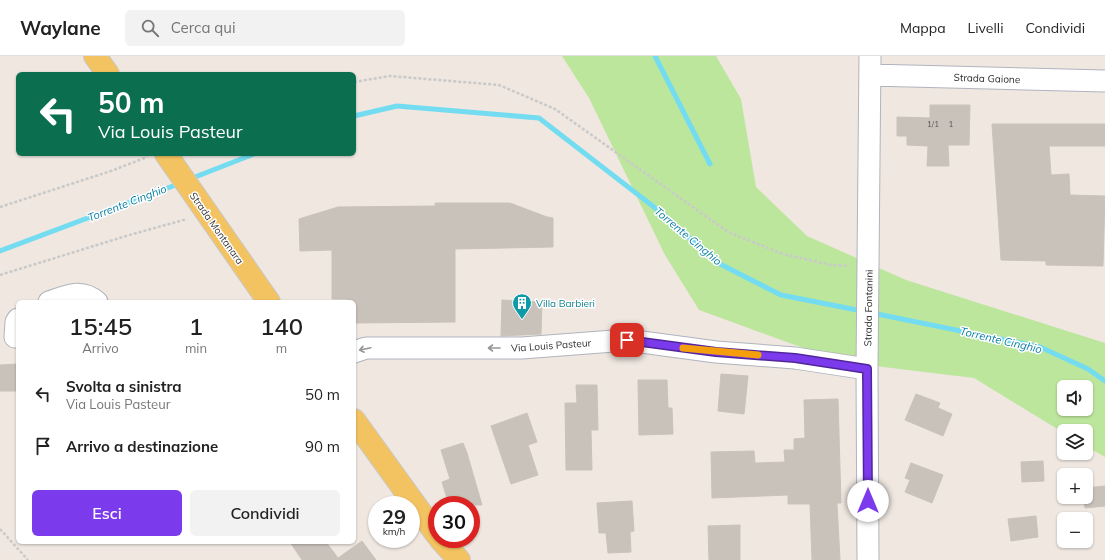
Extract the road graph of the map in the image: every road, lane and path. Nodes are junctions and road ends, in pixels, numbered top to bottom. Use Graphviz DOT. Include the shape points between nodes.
graph roads {
  1 [pos="95,56"];
  2 [pos="870,65"];
  3 [pos="107,72"];
  4 [pos="1105,81"];
  5 [pos="356,82"];
  6 [pos="149,156"];
  7 [pos="167,156"];
  8 [pos="0,208"];
  9 [pos="207,213"];
  10 [pos="862,262"];
  11 [pos="0,275"];
  12 [pos="55,300"];
  13 [pos="95,300"];
  14 [pos="268,300"];
  15 [pos="356,351"];
  16 [pos="867,369"];
  17 [pos="356,423"];
  18 [pos="428,523"];
  19 [pos="0,529"];
  20 [pos="448,548"];
  21 [pos="28,560"];
  22 [pos="459,560"];
  23 [pos="868,560"];
  1 -- 3 [label="main road"];
  2 -- 4 [label="street, Strada Gaione"];
  2 -- 10 [label="street, Strada Fontanini"];
  5 -- 10 [label="path" via="390,76 499,85 555,109 728,232 783,254 830,265"];
  6 -- 8 [label="path" via="111,172"];
  7 -- 9 [label="main road, Strada Montanara"];
  9 -- 11 [label="path"];
  9 -- 14 [label="main road, Strada Montanara"];
  10 -- 16 [label="street, Strada Fontanini" via="869,334"];
  12 -- 13 [label="street" via="74,294 89,295"];
  16 -- 15 [label="street, Via Louis Pasteur, one-way" via="795,358 716,352 627,340 522,348 366,348"];
  16 -- 23 [label="street, Strada Fontanini"];
  17 -- 18 [label="main road"];
  19 -- 21 [label="path"];
  20 -- 22 [label="main road"];
}
